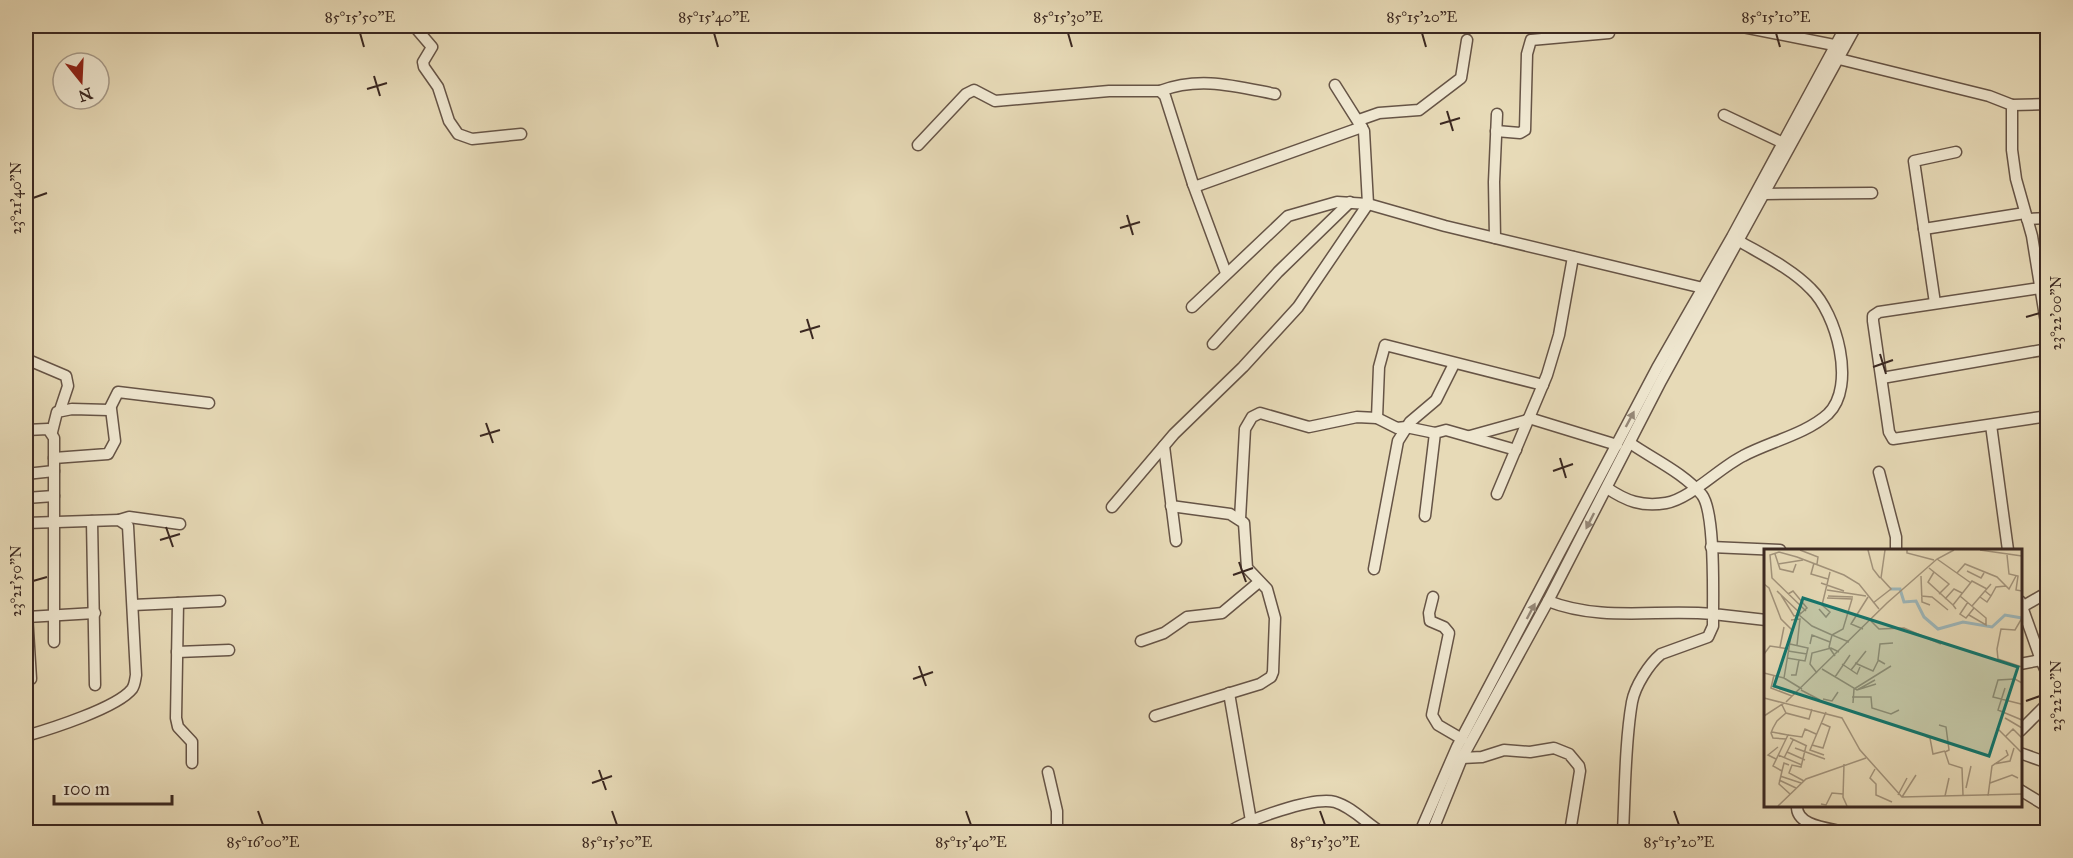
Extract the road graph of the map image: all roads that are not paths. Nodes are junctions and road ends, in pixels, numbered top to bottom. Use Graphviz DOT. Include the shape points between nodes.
graph roads {
  1 [pos="414,26"];
  2 [pos="1738,26"];
  3 [pos="1846,26"];
  4 [pos="1856,26"];
  5 [pos="1609,33"];
  6 [pos="1467,40"];
  7 [pos="1833,45"];
  8 [pos="1832,57"];
  9 [pos="1335,85"];
  10 [pos="1160,91"];
  11 [pos="1275,94"];
  12 [pos="2048,104"];
  13 [pos="2012,105"];
  14 [pos="1497,114"];
  15 [pos="1724,115"];
  16 [pos="1360,124"];
  17 [pos="1496,131"];
  18 [pos="521,134"];
  19 [pos="1781,142"];
  20 [pos="918,145"];
  21 [pos="1956,152"];
  22 [pos="1193,184"];
  23 [pos="1872,193"];
  24 [pos="1764,194"];
  25 [pos="1350,202"];
  26 [pos="1368,204"];
  27 [pos="2026,216"];
  28 [pos="2048,218"];
  29 [pos="1924,229"];
  30 [pos="1495,238"];
  31 [pos="1739,241"];
  32 [pos="1573,257"];
  33 [pos="1226,273"];
  34 [pos="1703,288"];
  35 [pos="2040,288"];
  36 [pos="1935,303"];
  37 [pos="1192,307"];
  38 [pos="2048,335"];
  39 [pos="1213,344"];
  40 [pos="2048,349"];
  41 [pos="26,359"];
  42 [pos="1454,364"];
  43 [pos="1882,378"];
  44 [pos="1543,386"];
  45 [pos="209,403"];
  46 [pos="111,409"];
  47 [pos="60,410"];
  48 [pos="2048,416"];
  49 [pos="1377,418"];
  50 [pos="1528,419"];
  51 [pos="1991,425"];
  52 [pos="1406,427"];
  53 [pos="26,430"];
  54 [pos="52,432"];
  55 [pos="1435,433"];
  56 [pos="1469,437"];
  57 [pos="1630,443"];
  58 [pos="1617,445"];
  59 [pos="1164,446"];
  60 [pos="1516,450"];
  61 [pos="54,458"];
  62 [pos="54,471"];
  63 [pos="1879,472"];
  64 [pos="26,474"];
  65 [pos="1607,488"];
  66 [pos="1695,488"];
  67 [pos="1497,494"];
  68 [pos="54,496"];
  69 [pos="26,498"];
  70 [pos="1172,506"];
  71 [pos="1112,507"];
  72 [pos="1425,516"];
  73 [pos="1240,519"];
  74 [pos="119,520"];
  75 [pos="92,521"];
  76 [pos="26,523"];
  77 [pos="54,523"];
  78 [pos="180,524"];
  79 [pos="1176,541"];
  80 [pos="1711,547"];
  81 [pos="1764,549"];
  82 [pos="1896,549"];
  83 [pos="2008,549"];
  84 [pos="1374,569"];
  85 [pos="1259,582"];
  86 [pos="2048,592"];
  87 [pos="1433,597"];
  88 [pos="26,598"];
  89 [pos="220,601"];
  90 [pos="1548,601"];
  91 [pos="178,603"];
  92 [pos="2022,604"];
  93 [pos="133,605"];
  94 [pos="2022,606"];
  95 [pos="95,613"];
  96 [pos="1713,614"];
  97 [pos="27,617"];
  98 [pos="54,617"];
  99 [pos="1764,620"];
  100 [pos="27,633"];
  101 [pos="1141,641"];
  102 [pos="54,642"];
  103 [pos="229,650"];
  104 [pos="177,652"];
  105 [pos="2044,659"];
  106 [pos="2022,664"];
  107 [pos="2048,676"];
  108 [pos="31,679"];
  109 [pos="95,685"];
  110 [pos="1229,693"];
  111 [pos="2046,707"];
  112 [pos="1155,716"];
  113 [pos="2022,729"];
  114 [pos="26,736"];
  115 [pos="1462,739"];
  116 [pos="2022,754"];
  117 [pos="1462,758"];
  118 [pos="192,763"];
  119 [pos="2048,763"];
  120 [pos="1048,772"];
  121 [pos="2022,791"];
  122 [pos="1797,807"];
  123 [pos="2048,807"];
  124 [pos="1251,821"];
  125 [pos="1057,832"];
  126 [pos="1229,832"];
  127 [pos="1381,832"];
  128 [pos="1420,832"];
  129 [pos="1432,832"];
  130 [pos="1570,832"];
  131 [pos="1623,832"];
  132 [pos="1844,832"];
  1 -- 18 [label="street" via="432,47 424,67 458,134 472,139"];
  2 -- 7 [label="street"];
  3 -- 7 [label="street"];
  4 -- 8 [label="street"];
  5 -- 17 [label="street" via="1531,40 1527,54 1525,130"];
  6 -- 16 [label="street" via="1461,78 1421,109 1378,113"];
  7 -- 8 [label="street"];
  8 -- 13 [label="street"];
  8 -- 19 [label="street"];
  8 -- 24 [label="street"];
  9 -- 16 [label="street"];
  10 -- 11 [label="street" via="1184,83 1211,81"];
  10 -- 20 [label="street" via="1109,91 995,101 972,90"];
  10 -- 22 [label="street"];
  12 -- 13 [label="street"];
  13 -- 27 [label="street" via="2012,150"];
  14 -- 17 [label="street"];
  15 -- 19 [label="street"];
  16 -- 22 [label="street" via="1200,185"];
  16 -- 26 [label="street" via="1366,143"];
  17 -- 30 [label="street"];
  19 -- 34 [label="street"];
  21 -- 29 [label="street" via="1914,161"];
  22 -- 33 [label="street"];
  23 -- 24 [label="street"];
  24 -- 31 [label="street"];
  25 -- 26 [label="street"];
  25 -- 33 [label="street" via="1329,203 1288,216"];
  25 -- 39 [label="street" via="1278,272"];
  26 -- 30 [label="street"];
  26 -- 59 [label="street" via="1298,307"];
  27 -- 28 [label="street"];
  27 -- 29 [label="street"];
  27 -- 35 [label="street"];
  29 -- 36 [label="street"];
  30 -- 32 [label="street"];
  31 -- 57 [label="street"];
  31 -- 66 [label="street" via="1775,262 1821,298 1836,338 1843,376 1840,395 1818,422 1735,460"];
  32 -- 34 [label="street"];
  32 -- 44 [label="street" via="1559,335"];
  33 -- 37 [label="street"];
  58 -- 34 [label="street, one-way"];
  35 -- 36 [label="street"];
  35 -- 38 [label="street"];
  36 -- 43 [label="street" via="1875,314"];
  40 -- 43 [label="street"];
  41 -- 47 [label="street" via="66,376 68,386"];
  42 -- 44 [label="street"];
  42 -- 49 [label="street" via="1385,345 1379,367"];
  42 -- 52 [label="street" via="1436,400"];
  43 -- 51 [label="street" via="1893,439"];
  44 -- 50 [label="street"];
  45 -- 46 [label="street" via="118,392"];
  46 -- 47 [label="street"];
  46 -- 61 [label="street" via="115,441 108,453"];
  47 -- 54 [label="street" via="55,414"];
  48 -- 51 [label="street"];
  49 -- 52 [label="street" via="1396,428"];
  49 -- 73 [label="street" via="1357,417 1309,426 1260,413 1252,417 1245,429"];
  50 -- 56 [label="street"];
  50 -- 58 [label="street"];
  50 -- 60 [label="street"];
  51 -- 83 [label="street"];
  52 -- 55 [label="street"];
  52 -- 84 [label="street" via="1396,450"];
  53 -- 54 [label="street"];
  54 -- 61 [label="street"];
  55 -- 56 [label="street" via="1446,430"];
  55 -- 72 [label="street"];
  56 -- 60 [label="street"];
  57 -- 65 [label="street"];
  57 -- 66 [label="street"];
  115 -- 58 [label="street, one-way"];
  59 -- 70 [label="street"];
  59 -- 71 [label="street"];
  60 -- 67 [label="street"];
  61 -- 62 [label="street"];
  62 -- 64 [label="street"];
  62 -- 68 [label="street"];
  63 -- 82 [label="street"];
  65 -- 66 [label="street" via="1629,501 1652,505 1683,498"];
  65 -- 90 [label="street, one-way"];
  66 -- 80 [label="street" via="1708,508"];
  68 -- 69 [label="street"];
  68 -- 77 [label="street"];
  70 -- 73 [label="street" via="1230,514"];
  70 -- 79 [label="street"];
  73 -- 85 [label="street" via="1245,526 1247,568"];
  74 -- 75 [label="street"];
  74 -- 78 [label="street" via="129,517"];
  74 -- 93 [label="street" via="126,522 130,533"];
  75 -- 77 [label="street"];
  75 -- 95 [label="street"];
  76 -- 77 [label="street"];
  77 -- 98 [label="street"];
  80 -- 81 [label="street"];
  80 -- 96 [label="street"];
  85 -- 101 [label="street" via="1222,613 1188,617 1164,633"];
  85 -- 110 [label="street" via="1270,596 1275,618 1273,672 1267,681"];
  86 -- 92 [label="street"];
  87 -- 115 [label="street" via="1430,621 1449,633 1432,715 1438,725"];
  88 -- 97 [label="street"];
  89 -- 91 [label="street"];
  90 -- 96 [label="street" via="1601,614"];
  90 -- 117 [label="street"];
  91 -- 93 [label="street"];
  91 -- 104 [label="street"];
  93 -- 114 [label="street" via="136,675 132,688 123,697 68,723"];
  94 -- 105 [label="street"];
  95 -- 98 [label="street"];
  95 -- 109 [label="street"];
  96 -- 99 [label="street"];
  96 -- 131 [label="street" via="1708,637 1661,654 1635,692"];
  97 -- 98 [label="street"];
  97 -- 100 [label="street"];
  98 -- 102 [label="street"];
  100 -- 108 [label="street"];
  103 -- 104 [label="street"];
  104 -- 118 [label="street" via="177,724 192,742"];
  105 -- 106 [label="street"];
  105 -- 107 [label="street"];
  110 -- 112 [label="street"];
  110 -- 124 [label="street"];
  111 -- 113 [label="street"];
  115 -- 128 [label="street"];
  116 -- 119 [label="street"];
  117 -- 129 [label="street"];
  117 -- 130 [label="street" via="1510,749 1530,752 1554,748 1569,754 1580,771"];
  120 -- 125 [label="street" via="1057,811"];
  121 -- 123 [label="street"];
  122 -- 132 [label="street" via="1803,821"];
  124 -- 126 [label="street"];
  124 -- 127 [label="street" via="1326,801 1342,806"];
}
